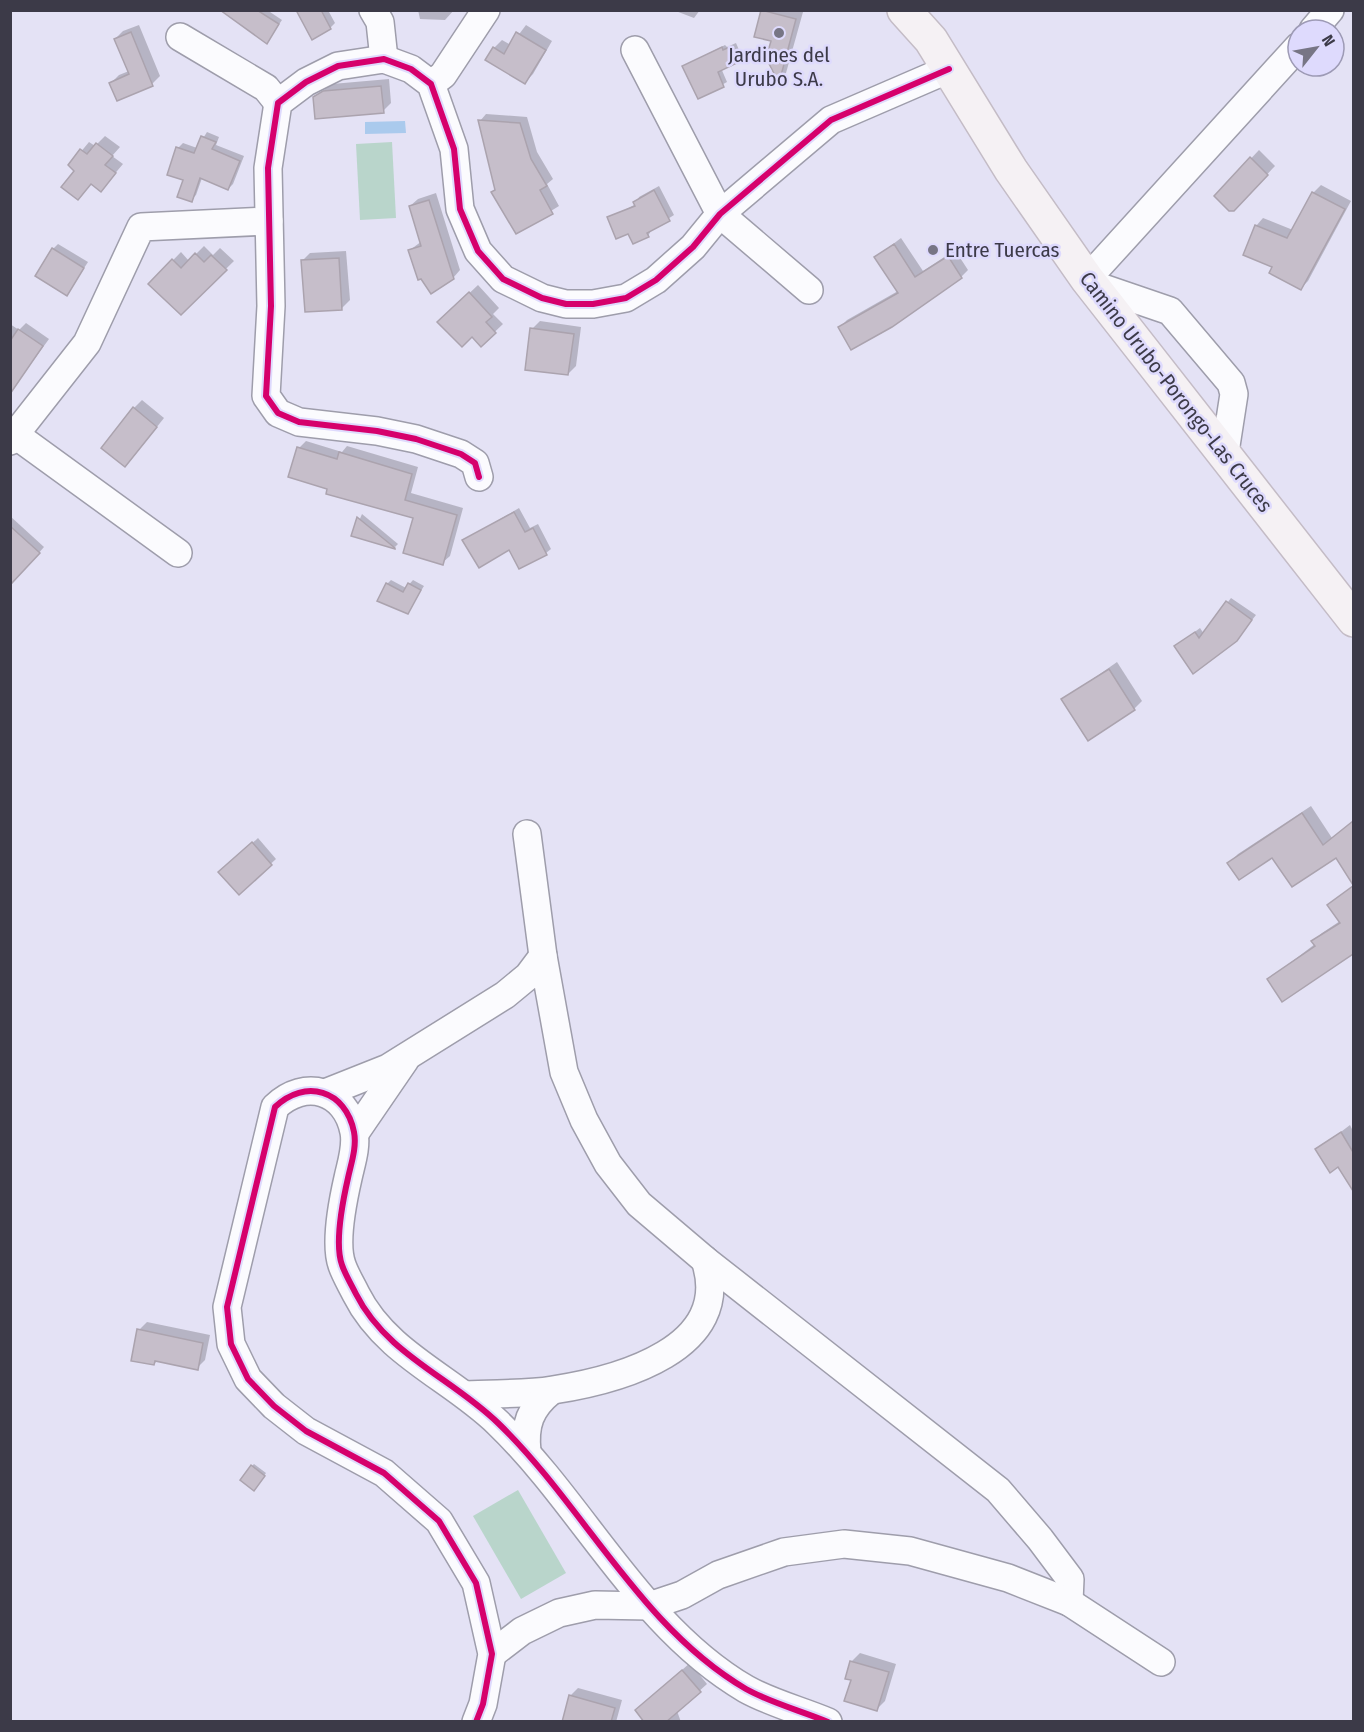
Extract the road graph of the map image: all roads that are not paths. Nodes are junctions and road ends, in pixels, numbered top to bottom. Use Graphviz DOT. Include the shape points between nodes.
graph roads {
  1 [pos="374,10"];
  2 [pos="486,10"];
  3 [pos="904,10"];
  4 [pos="180,37"];
  5 [pos="635,50"];
  6 [pos="384,59"];
  7 [pos="1286,61"];
  8 [pos="949,69"];
  9 [pos="431,84"];
  10 [pos="278,103"];
  11 [pos="720,214"];
  12 [pos="269,221"];
  13 [pos="1090,282"];
  14 [pos="809,290"];
  15 [pos="12,436"];
  16 [pos="1225,452"];
  17 [pos="479,477"];
  18 [pos="178,553"];
  19 [pos="1353,620"];
  20 [pos="528,834"];
  21 [pos="543,956"];
  22 [pos="407,1056"];
  23 [pos="325,1093"];
  24 [pos="355,1133"];
  25 [pos="705,1260"];
  26 [pos="551,1391"];
  27 [pos="466,1395"];
  28 [pos="527,1452"];
  29 [pos="1069,1602"];
  30 [pos="649,1606"];
  31 [pos="492,1654"];
  32 [pos="1161,1662"];
  33 [pos="476,1722"];
  34 [pos="828,1722"];
  1 -- 6 [label="street" via="380,22"];
  2 -- 9 [label="street" via="443,75"];
  3 -- 8 [label="main road, Camino Urubo-Porongo-Las Cruces" via="931,40"];
  4 -- 10 [label="street" via="266,88"];
  5 -- 11 [label="street"];
  6 -- 9 [label="street" via="411,69"];
  6 -- 10 [label="street" via="338,66 306,82"];
  7 -- 13 [label="street"];
  8 -- 11 [label="street" via="831,120"];
  8 -- 13 [label="main road, Camino Urubo-Porongo-Las Cruces" via="1011,170"];
  9 -- 11 [label="street" via="454,149 460,208 478,251 503,279 542,298 566,304 593,304 626,298 656,280 693,247"];
  10 -- 12 [label="street" via="268,168"];
  11 -- 14 [label="street"];
  12 -- 15 [label="street" via="141,227 87,343"];
  12 -- 17 [label="street" via="271,306 266,396 278,413 299,422 416,439 475,463"];
  13 -- 16 [label="main road, Camino Urubo-Porongo-Las Cruces"];
  13 -- 16 [label="street" via="1170,311 1232,383 1234,394"];
  15 -- 18 [label="street"];
  16 -- 19 [label="main road, Camino Urubo-Porongo-Las Cruces"];
  20 -- 21 [label="street"];
  21 -- 22 [label="street" via="528,976 505,995"];
  21 -- 25 [label="street" via="564,1072 584,1120 608,1164 639,1204"];
  22 -- 23 [label="street" via="388,1068"];
  22 -- 24 [label="street"];
  23 -- 24 [label="street" via="346,1112"];
  23 -- 31 [label="street" via="298,1091 275,1107 226,1307 231,1344 248,1379 274,1406 306,1431 384,1473 439,1521 476,1582"];
  24 -- 27 [label="street" via="340,1211 341,1263 365,1312 402,1352"];
  25 -- 26 [label="street" via="711,1278 711,1298 694,1332 655,1362 602,1380"];
  25 -- 29 [label="street" via="998,1490 1070,1579"];
  26 -- 27 [label="street"];
  26 -- 28 [label="street" via="528,1417"];
  27 -- 28 [label="street"];
  28 -- 30 [label="street"];
  29 -- 30 [label="street" via="1008,1578 910,1551 844,1545 784,1552 718,1575 682,1595"];
  29 -- 32 [label="street"];
  30 -- 31 [label="street" via="595,1605 559,1613 522,1631"];
  30 -- 34 [label="street" via="706,1661 748,1690"];
  31 -- 33 [label="street"];
}
